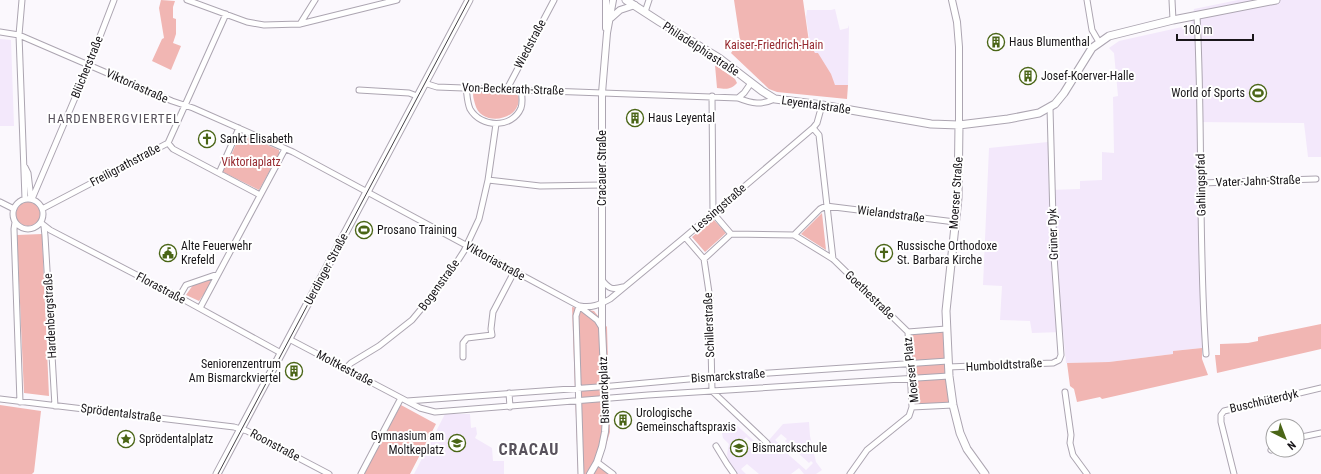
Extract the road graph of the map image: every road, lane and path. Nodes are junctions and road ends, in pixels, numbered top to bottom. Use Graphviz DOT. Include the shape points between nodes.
graph roads {
  1 [pos="22,0"];
  2 [pos="114,0"];
  3 [pos="187,0"];
  4 [pos="315,0"];
  5 [pos="396,0"];
  6 [pos="468,0"];
  7 [pos="554,0"];
  8 [pos="606,0"];
  9 [pos="613,0"];
  10 [pos="626,0"];
  11 [pos="649,0"];
  12 [pos="952,0"];
  13 [pos="1086,0"];
  14 [pos="1172,0"];
  15 [pos="1276,0"];
  16 [pos="635,5"];
  17 [pos="645,12"];
  18 [pos="226,14"];
  19 [pos="1196,16"];
  20 [pos="611,18"];
  21 [pos="1173,20"];
  22 [pos="300,24"];
  23 [pos="0,32"];
  24 [pos="607,33"];
  25 [pos="19,35"];
  26 [pos="1099,42"];
  27 [pos="89,65"];
  28 [pos="424,83"];
  29 [pos="751,83"];
  30 [pos="466,87"];
  31 [pos="507,89"];
  32 [pos="521,89"];
  33 [pos="359,90"];
  34 [pos="602,93"];
  35 [pos="418,96"];
  36 [pos="712,96"];
  37 [pos="738,98"];
  38 [pos="776,99"];
  39 [pos="822,105"];
  40 [pos="185,106"];
  41 [pos="1050,108"];
  42 [pos="496,124"];
  43 [pos="959,125"];
  44 [pos="239,128"];
  45 [pos="814,128"];
  46 [pos="168,143"];
  47 [pos="285,149"];
  48 [pos="24,165"];
  49 [pos="219,173"];
  50 [pos="1316,178"];
  51 [pos="488,180"];
  52 [pos="1201,183"];
  53 [pos="602,185"];
  54 [pos="366,192"];
  55 [pos="260,195"];
  56 [pos="31,199"];
  57 [pos="25,200"];
  58 [pos="0,202"];
  59 [pos="826,206"];
  60 [pos="14,209"];
  61 [pos="42,209"];
  62 [pos="713,213"];
  63 [pos="15,222"];
  64 [pos="955,222"];
  65 [pos="42,224"];
  66 [pos="731,234"];
  67 [pos="794,235"];
  68 [pos="685,237"];
  69 [pos="467,246"];
  70 [pos="704,259"];
  71 [pos="832,259"];
  72 [pos="514,272"];
  73 [pos="218,274"];
  74 [pos="602,280"];
  75 [pos="624,287"];
  76 [pos="179,297"];
  77 [pos="602,303"];
  78 [pos="579,306"];
  79 [pos="200,308"];
  80 [pos="602,328"];
  81 [pos="946,328"];
  82 [pos="908,332"];
  83 [pos="289,339"];
  84 [pos="281,354"];
  85 [pos="1206,354"];
  86 [pos="463,357"];
  87 [pos="1059,360"];
  88 [pos="909,363"];
  89 [pos="948,364"];
  90 [pos="346,368"];
  91 [pos="949,376"];
  92 [pos="711,377"];
  93 [pos="910,377"];
  94 [pos="604,386"];
  95 [pos="578,388"];
  96 [pos="1321,388"];
  97 [pos="712,391"];
  98 [pos="1065,392"];
  99 [pos="509,393"];
  100 [pos="401,398"];
  101 [pos="606,398"];
  102 [pos="0,399"];
  103 [pos="579,400"];
  104 [pos="407,401"];
  105 [pos="20,402"];
  106 [pos="953,405"];
  107 [pos="55,406"];
  108 [pos="510,407"];
  109 [pos="912,407"];
  110 [pos="242,428"];
  111 [pos="1321,433"];
  112 [pos="1305,436"];
  113 [pos="767,443"];
  114 [pos="716,446"];
  115 [pos="597,462"];
  116 [pos="217,474"];
  117 [pos="329,474"];
  118 [pos="361,474"];
  119 [pos="581,474"];
  120 [pos="590,474"];
  121 [pos="613,474"];
  122 [pos="734,474"];
  123 [pos="850,474"];
  124 [pos="985,474"];
  125 [pos="1087,474"];
  126 [pos="1234,474"];
  1 -- 25 [label="street"];
  2 -- 27 [label="street, Blücherstraße"];
  3 -- 18 [label="street"];
  4 -- 22 [label="street"];
  5 -- 22 [label="street"];
  6 -- 28 [label="main road, Uerdinger Straße"];
  7 -- 31 [label="street, Wiedstraße"];
  8 -- 24 [label="street, Cracauer Straße"];
  9 -- 20 [label="street, Cracauer Straße"];
  10 -- 16 [label="main road, Philadelphiastraße"];
  11 -- 17 [label="street"];
  12 -- 43 [label="street, Moerser Straße" via="958,31"];
  13 -- 26 [label="street" via="1092,30"];
  14 -- 21 [label="street"];
  15 -- 19 [label="main road"];
  16 -- 17 [label="main road, Philadelphiastraße"];
  16 -- 20 [label="street" via="620,10"];
  17 -- 29 [label="main road, Philadelphiastraße" via="719,58"];
  18 -- 22 [label="street" via="247,22"];
  18 -- 40 [label="street, Freiligrathstraße"];
  19 -- 21 [label="main road"];
  19 -- 52 [label="street, Gahlingspfad"];
  20 -- 24 [label="street, Cracauer Straße"];
  21 -- 26 [label="main road" via="1109,36"];
  23 -- 25 [label="street, Viktoriastraße"];
  24 -- 34 [label="street, Cracauer Straße"];
  25 -- 27 [label="street, Viktoriastraße"];
  25 -- 48 [label="street"];
  26 -- 41 [label="main road" via="1088,53 1060,99"];
  27 -- 40 [label="street, Viktoriastraße"];
  27 -- 56 [label="street, Blücherstraße"];
  28 -- 30 [label="street, Von-Beckerath-Straße" via="437,87"];
  28 -- 35 [label="main road, Uerdinger Straße"];
  29 -- 37 [label="street"];
  29 -- 38 [label="main road, Philadelphiastraße"];
  30 -- 31 [label="street, Von-Beckerath-Straße"];
  30 -- 42 [label="street" via="471,109 484,121"];
  31 -- 32 [label="street, Von-Beckerath-Straße"];
  32 -- 34 [label="street, Von-Beckerath-Straße"];
  32 -- 42 [label="street" via="521,108 514,117"];
  33 -- 35 [label="street" via="409,93"];
  34 -- 36 [label="street, Leyentalstraße"];
  34 -- 53 [label="street, Cracauer Straße"];
  35 -- 54 [label="main road, Uerdinger Straße"];
  36 -- 37 [label="street, Leyentalstraße"];
  36 -- 62 [label="street"];
  37 -- 38 [label="street, Leyentalstraße" via="750,103 765,104"];
  38 -- 39 [label="main road, Leyentalstraße"];
  39 -- 43 [label="main road, Leyentalstraße" via="931,124"];
  39 -- 45 [label="street"];
  40 -- 44 [label="street"];
  40 -- 46 [label="street, Freiligrathstraße"];
  41 -- 43 [label="main road, Leyentalstraße" via="1034,114"];
  41 -- 87 [label="street, Grüner Dyk" via="1054,256 1061,355"];
  42 -- 51 [label="street, Bogenstraße"];
  43 -- 64 [label="main road, Moerser Straße" via="959,182"];
  44 -- 47 [label="street"];
  44 -- 49 [label="street"];
  45 -- 59 [label="street" via="819,135"];
  45 -- 62 [label="street, Lessingstraße"];
  46 -- 49 [label="street"];
  46 -- 61 [label="street, Freiligrathstraße"];
  47 -- 54 [label="street, Viktoriastraße"];
  47 -- 55 [label="street"];
  48 -- 56 [label="street" via="28,173"];
  48 -- 57 [label="street"];
  49 -- 55 [label="street"];
  50 -- 52 [label="street, Vater-Jahn-Straße"];
  51 -- 53 [label="street" via="540,186"];
  51 -- 69 [label="street, Bogenstraße" via="479,219"];
  52 -- 85 [label="street, Gahlingspfad"];
  53 -- 74 [label="street, Cracauer Straße"];
  54 -- 69 [label="street, Viktoriastraße"];
  54 -- 83 [label="main road, Uerdinger Straße"];
  55 -- 73 [label="street"];
  56 -- 57 [label="street"];
  56 -- 61 [label="street"];
  57 -- 60 [label="street" via="18,203"];
  58 -- 60 [label="street"];
  59 -- 64 [label="street, Wielandstraße"];
  59 -- 67 [label="street"];
  59 -- 71 [label="street"];
  60 -- 63 [label="street"];
  61 -- 65 [label="street, Hardenbergstraße"];
  62 -- 66 [label="street"];
  62 -- 68 [label="street, Lessingstraße"];
  63 -- 65 [label="street" via="28,229"];
  63 -- 105 [label="street"];
  64 -- 81 [label="main road, Moerser Straße" via="946,301"];
  65 -- 76 [label="street, Florastraße"];
  65 -- 107 [label="street, Hardenbergstraße" via="45,236"];
  66 -- 67 [label="street"];
  66 -- 70 [label="street"];
  67 -- 71 [label="street, Goethestraße"];
  68 -- 70 [label="street"];
  68 -- 75 [label="street, Lessingstraße"];
  69 -- 72 [label="street, Viktoriastraße"];
  69 -- 90 [label="street, Bogenstraße" via="446,279 412,320"];
  70 -- 92 [label="street, Schillerstraße" via="710,299"];
  71 -- 82 [label="street, Goethestraße"];
  72 -- 78 [label="street, Viktoriastraße"];
  72 -- 86 [label="street" via="493,312 492,335 467,338 463,343"];
  73 -- 76 [label="street" via="186,285"];
  73 -- 79 [label="street"];
  74 -- 75 [label="street" via="610,289"];
  74 -- 77 [label="street, Cracauer Straße"];
  75 -- 77 [label="street, Lessingstraße"];
  76 -- 79 [label="street, Florastraße"];
  77 -- 78 [label="street, Viktoriastraße" via="589,308"];
  77 -- 80 [label="street, Bismarckplatz"];
  78 -- 80 [label="street, Viktoriastraße" via="597,320"];
  78 -- 95 [label="street" via="576,316"];
  79 -- 84 [label="street, Florastraße"];
  80 -- 94 [label="street, Bismarckplatz"];
  81 -- 82 [label="street, Moerser Platz"];
  81 -- 89 [label="main road, Moerser Straße"];
  82 -- 88 [label="street, Moerser Platz"];
  83 -- 84 [label="main road, Uerdinger Straße"];
  83 -- 90 [label="street, Moltkestraße"];
  84 -- 110 [label="main road, Uerdinger Straße"];
  87 -- 89 [label="street, Humboldtstraße" via="1053,363 1029,364"];
  88 -- 89 [label="street, Bismarckstraße"];
  88 -- 92 [label="street, Bismarckstraße"];
  88 -- 93 [label="street, Moerser Platz"];
  89 -- 91 [label="main road, Moerser Straße"];
  90 -- 100 [label="street, Moltkestraße"];
  91 -- 93 [label="street, Bismarckstraße"];
  91 -- 106 [label="main road, Moerser Straße"];
  92 -- 94 [label="street, Bismarckstraße"];
  92 -- 97 [label="street, Schillerstraße"];
  93 -- 97 [label="street, Bismarckstraße"];
  93 -- 109 [label="street, Moerser Platz"];
  94 -- 95 [label="street, Bismarckstraße"];
  94 -- 101 [label="street, Bismarckplatz"];
  95 -- 99 [label="street, Bismarckstraße"];
  95 -- 103 [label="street"];
  96 -- 126 [label="street, Buschhüterdyk" via="1224,410 1221,422"];
  97 -- 101 [label="street, Bismarckstraße"];
  97 -- 113 [label="street, Bismarckstraße"];
  98 -- 125 [label="street" via="1073,455"];
  99 -- 104 [label="street, Bismarckstraße"];
  99 -- 108 [label="street"];
  100 -- 104 [label="street, Moltkestraße"];
  100 -- 118 [label="street"];
  101 -- 103 [label="street, Bismarckstraße"];
  101 -- 115 [label="street, Bismarckplatz" via="605,432"];
  102 -- 105 [label="street, Sprödentalstraße"];
  103 -- 108 [label="street, Bismarckstraße"];
  103 -- 119 [label="street"];
  104 -- 108 [label="street, Bismarckstraße" via="435,412"];
  105 -- 107 [label="street, Sprödentalstraße"];
  106 -- 109 [label="street, Moerser Platz"];
  106 -- 124 [label="main road, Moerser Straße" via="967,449"];
  107 -- 110 [label="street, Sprödentalstraße"];
  109 -- 123 [label="street" via="909,416 867,450"];
  110 -- 116 [label="main road, Uerdinger Straße"];
  110 -- 117 [label="street, Roonstraße"];
  111 -- 112 [label="street"];
  114 -- 122 [label="street"];
  115 -- 120 [label="street, Bismarckplatz"];
  115 -- 121 [label="street"];
}
